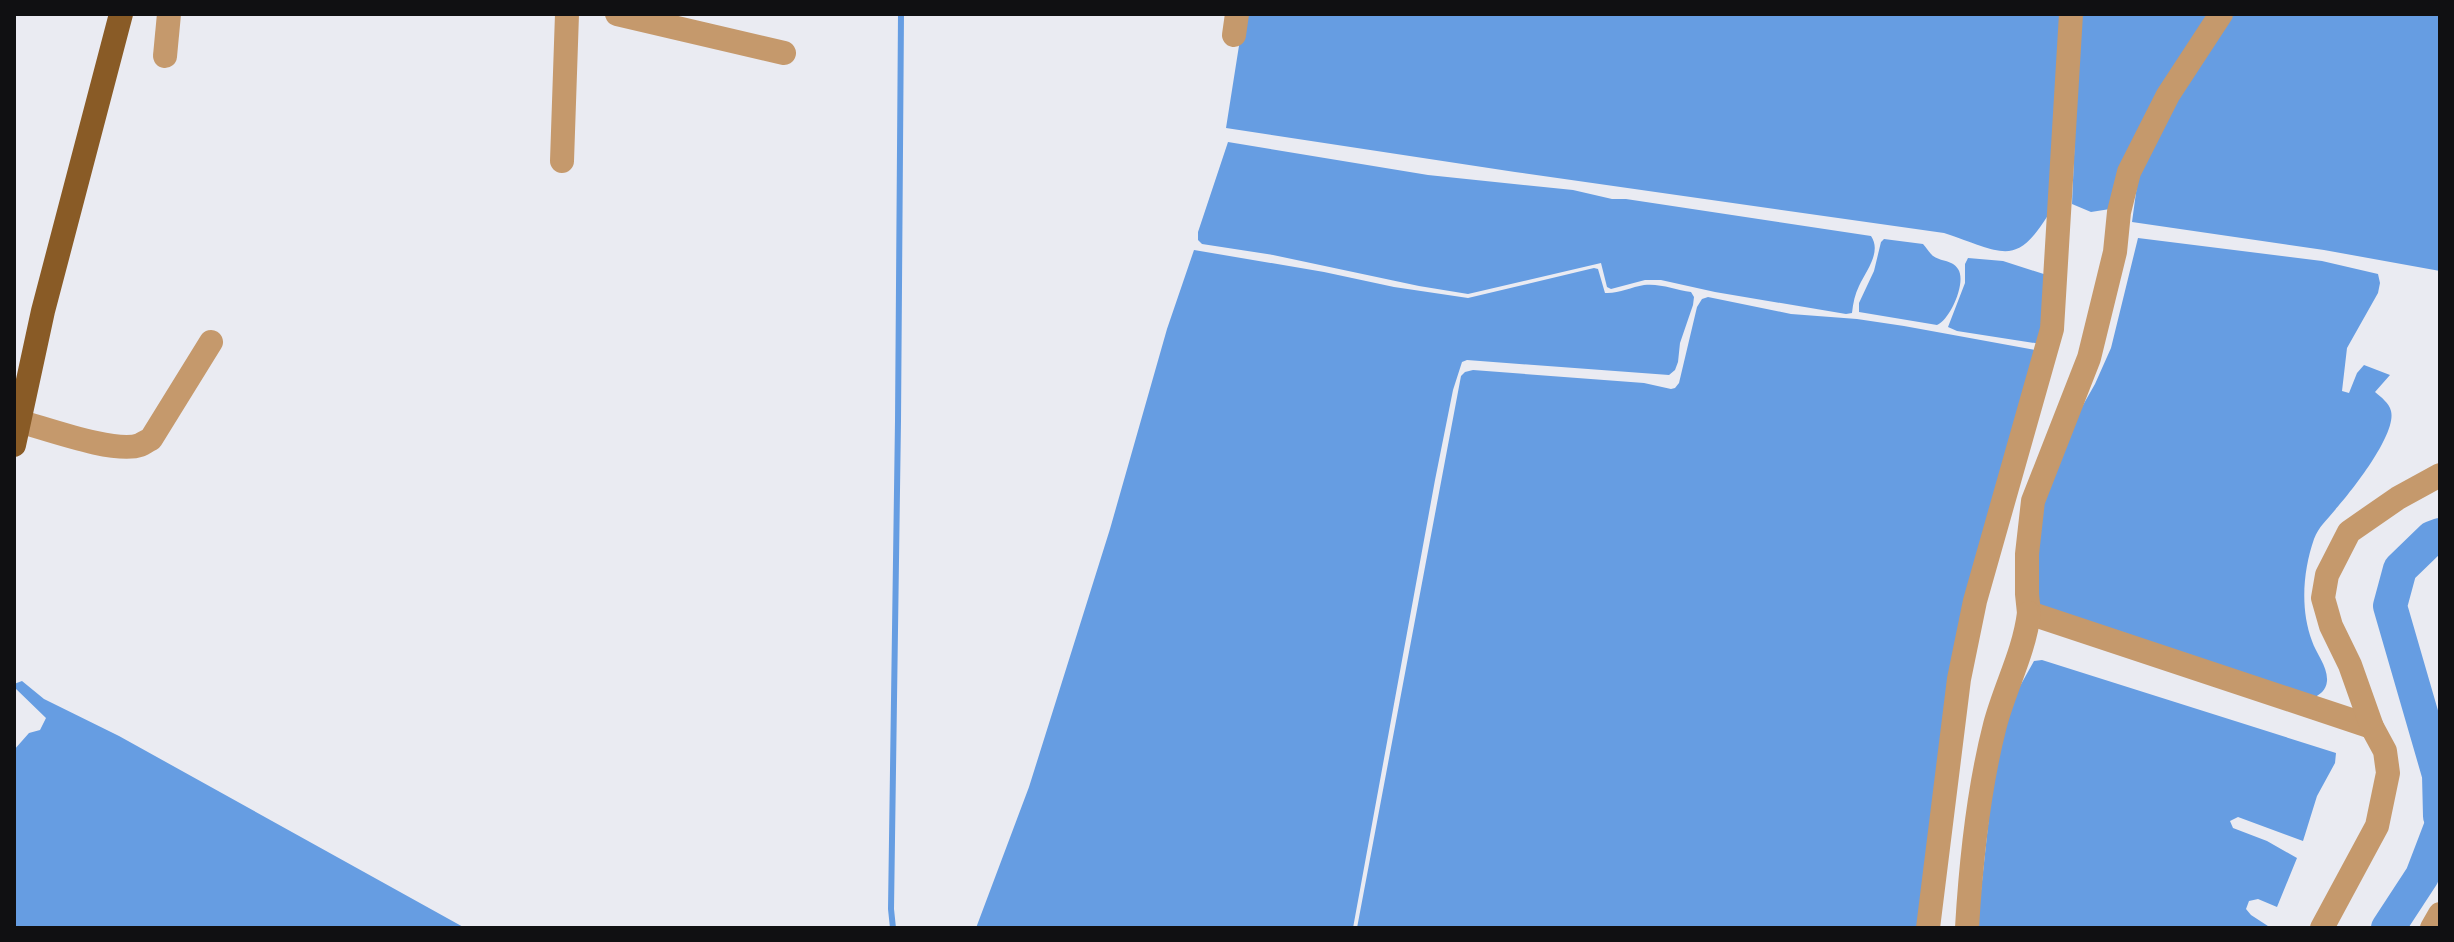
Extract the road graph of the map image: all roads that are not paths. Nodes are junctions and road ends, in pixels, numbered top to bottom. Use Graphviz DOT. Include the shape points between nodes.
graph roads {
  1 [pos="121,14"];
  2 [pos="169,14"];
  3 [pos="567,14"];
  4 [pos="617,14"];
  5 [pos="2071,14"];
  6 [pos="2221,14"];
  7 [pos="784,53"];
  8 [pos="165,56"];
  9 [pos="562,161"];
  10 [pos="211,342"];
  11 [pos="18,421"];
  12 [pos="14,445"];
  13 [pos="2440,475"];
  14 [pos="2029,613"];
  15 [pos="2372,727"];
  16 [pos="2440,914"];
  17 [pos="1928,928"];
  18 [pos="1967,928"];
  19 [pos="2322,928"];
  20 [pos="2432,928"];
  1 -- 11 [label="main road"];
  2 -- 8 [label="street"];
  3 -- 9 [label="street"];
  4 -- 7 [label="street"];
  5 -- 17 [label="street" via="2052,329 1975,601 1959,679"];
  6 -- 14 [label="street" via="2168,95 2129,172 2089,358 2033,501 2027,554"];
  10 -- 11 [label="street" via="151,439 138,446 102,444"];
  11 -- 12 [label="main road"];
  13 -- 15 [label="street" via="2349,532 2327,575 2323,598 2331,626"];
  14 -- 15 [label="street"];
  14 -- 18 [label="street" via="1984,774"];
  15 -- 19 [label="street" via="2385,751 2384,800 2377,826"];
  16 -- 20 [label="street"];
}
